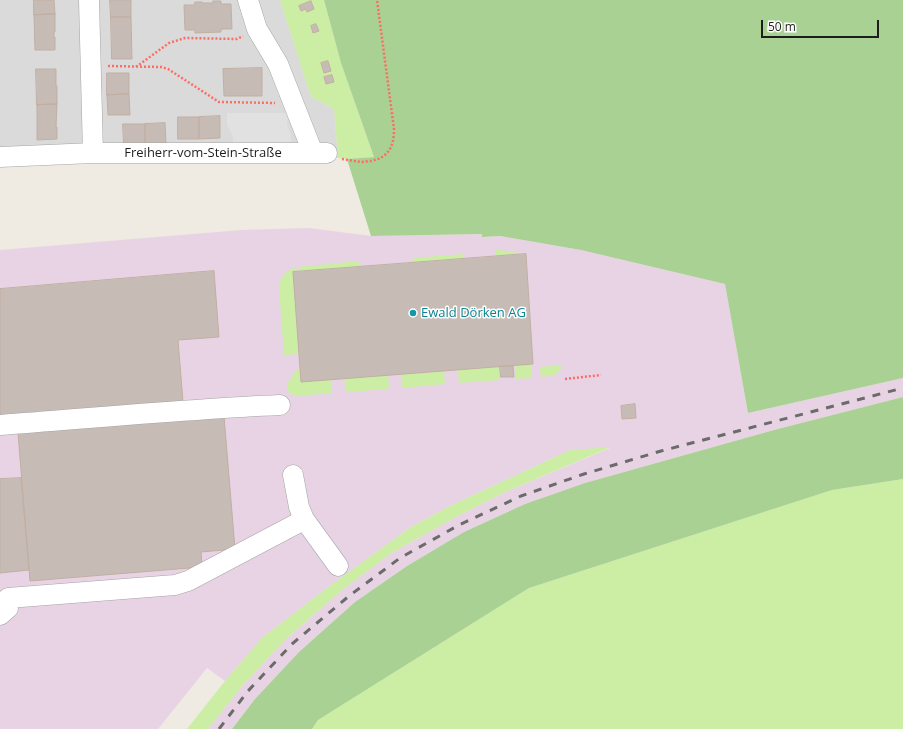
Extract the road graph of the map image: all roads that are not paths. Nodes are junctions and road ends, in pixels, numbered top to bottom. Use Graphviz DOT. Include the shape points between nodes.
graph roads {
  1 [pos="89,0"];
  2 [pos="248,0"];
  3 [pos="92,153"];
  4 [pos="0,158"];
  5 [pos="280,405"];
  6 [pos="0,425"];
  7 [pos="293,475"];
  8 [pos="304,519"];
  9 [pos="338,566"];
  10 [pos="3,604"];
  1 -- 3 [label="street"];
  2 -- 3 [label="street, Freiherr-vom-Stein-Straße" via="257,29 278,64 293,103 320,153"];
  3 -- 4 [label="street, Freiherr-vom-Stein-Straße"];
  5 -- 6 [label="street"];
  7 -- 8 [label="street"];
  8 -- 9 [label="street"];
  8 -- 10 [label="street" via="188,582"];
}
